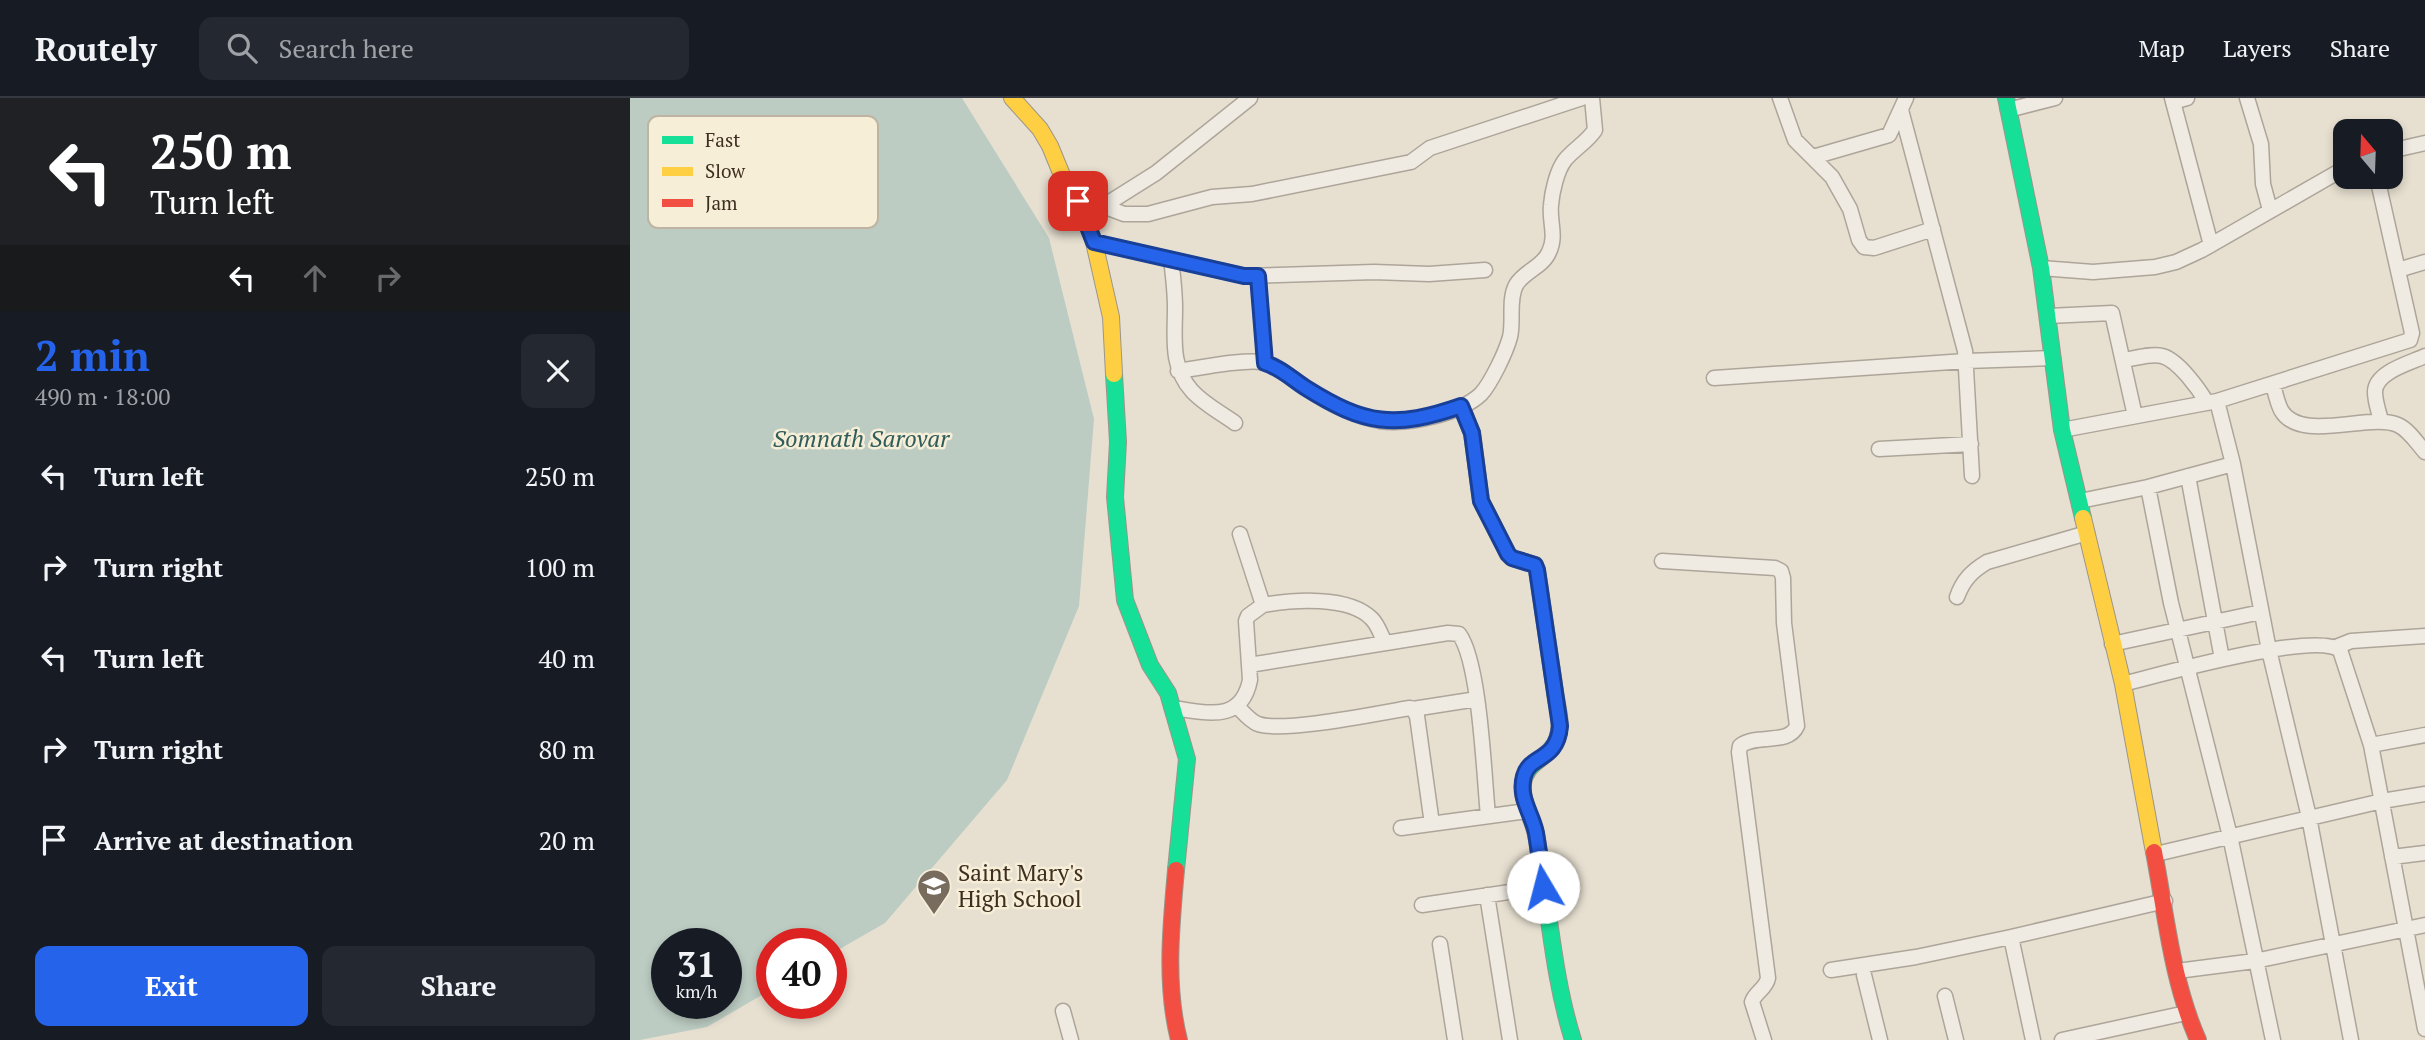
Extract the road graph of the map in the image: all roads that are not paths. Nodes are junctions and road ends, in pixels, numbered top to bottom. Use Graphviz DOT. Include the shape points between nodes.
graph roads {
  1 [pos="1012,98"];
  2 [pos="1250,98"];
  3 [pos="1582,98"];
  4 [pos="1592,98"];
  5 [pos="1780,98"];
  6 [pos="2055,98"];
  7 [pos="2247,98"];
  8 [pos="2178,99"];
  9 [pos="1901,102"];
  10 [pos="2007,104"];
  11 [pos="2425,143"];
  12 [pos="2403,148"];
  13 [pos="1813,157"];
  14 [pos="2333,175"];
  15 [pos="2380,189"];
  16 [pos="1103,206"];
  17 [pos="2270,211"];
  18 [pos="1086,216"];
  19 [pos="1933,229"];
  20 [pos="1094,242"];
  21 [pos="2211,245"];
  22 [pos="1171,259"];
  23 [pos="2425,262"];
  24 [pos="2041,268"];
  25 [pos="2398,270"];
  26 [pos="1485,271"];
  27 [pos="1258,276"];
  28 [pos="2048,316"];
  29 [pos="2425,356"];
  30 [pos="2053,358"];
  31 [pos="2123,360"];
  32 [pos="1966,361"];
  33 [pos="1265,363"];
  34 [pos="1178,370"];
  35 [pos="1714,378"];
  36 [pos="2273,384"];
  37 [pos="2212,402"];
  38 [pos="1461,406"];
  39 [pos="2135,416"];
  40 [pos="2381,421"];
  41 [pos="1235,423"];
  42 [pos="2063,430"];
  43 [pos="1970,444"];
  44 [pos="1879,449"];
  45 [pos="2425,452"];
  46 [pos="2233,464"];
  47 [pos="1972,476"];
  48 [pos="2188,477"];
  49 [pos="2148,487"];
  50 [pos="2080,501"];
  51 [pos="2087,533"];
  52 [pos="1240,534"];
  53 [pos="1662,561"];
  54 [pos="1957,597"];
  55 [pos="1263,605"];
  56 [pos="2262,612"];
  57 [pos="2214,623"];
  58 [pos="2178,631"];
  59 [pos="2425,636"];
  60 [pos="1385,643"];
  61 [pos="2112,644"];
  62 [pos="2336,647"];
  63 [pos="2269,650"];
  64 [pos="2222,659"];
  65 [pos="1249,665"];
  66 [pos="2188,667"];
  67 [pos="2123,684"];
  68 [pos="1477,699"];
  69 [pos="1237,706"];
  70 [pos="1172,708"];
  71 [pos="1413,709"];
  72 [pos="2425,735"];
  73 [pos="2371,745"];
  74 [pos="2425,794"];
  75 [pos="2382,801"];
  76 [pos="1527,811"];
  77 [pos="1488,816"];
  78 [pos="2309,817"];
  79 [pos="1432,824"];
  80 [pos="1401,828"];
  81 [pos="2230,836"];
  82 [pos="2425,853"];
  83 [pos="2156,854"];
  84 [pos="2392,857"];
  85 [pos="1543,887"];
  86 [pos="1488,895"];
  87 [pos="2165,901"];
  88 [pos="1422,905"];
  89 [pos="2425,925"];
  90 [pos="2407,928"];
  91 [pos="2011,937"];
  92 [pos="1440,944"];
  93 [pos="2334,945"];
  94 [pos="2255,961"];
  95 [pos="1831,970"];
  96 [pos="2177,971"];
  97 [pos="1864,975"];
  98 [pos="1945,996"];
  99 [pos="1063,1011"];
  100 [pos="2186,1013"];
  101 [pos="2425,1029"];
  102 [pos="2087,1037"];
  103 [pos="1071,1040"];
  104 [pos="1179,1040"];
  105 [pos="1455,1040"];
  106 [pos="1510,1040"];
  107 [pos="1573,1040"];
  108 [pos="1764,1040"];
  109 [pos="1880,1040"];
  110 [pos="1956,1040"];
  111 [pos="2034,1040"];
  112 [pos="2062,1040"];
  113 [pos="2198,1040"];
  114 [pos="2273,1040"];
  115 [pos="2351,1040"];
  1 -- 18 [label="street" via="1040,129"];
  2 -- 16 [label="street" via="1165,167"];
  3 -- 16 [label="street" via="1430,148 1411,162 1252,194 1212,197 1148,214 1124,214"];
  4 -- 38 [label="street" via="1595,130 1560,169 1551,204 1553,237 1548,255 1516,285 1506,348 1481,394"];
  5 -- 13 [label="street" via="1795,140"];
  6 -- 10 [label="street"];
  7 -- 17 [label="street" via="2261,144"];
  8 -- 21 [label="street"];
  9 -- 13 [label="street" via="1889,135"];
  9 -- 19 [label="street"];
  10 -- 24 [label="street"];
  11 -- 12 [label="street"];
  13 -- 19 [label="street" via="1844,197 1864,247"];
  14 -- 17 [label="street"];
  15 -- 25 [label="street"];
  16 -- 18 [label="street"];
  17 -- 21 [label="street"];
  18 -- 20 [label="street"];
  19 -- 32 [label="street"];
  20 -- 22 [label="street"];
  20 -- 70 [label="street" via="1111,317 1118,442 1115,497 1125,600"];
  21 -- 24 [label="street" via="2155,267 2092,272"];
  22 -- 27 [label="street"];
  22 -- 34 [label="street"];
  23 -- 25 [label="street"];
  24 -- 28 [label="street"];
  25 -- 36 [label="street" via="2410,340"];
  26 -- 27 [label="street"];
  27 -- 33 [label="street"];
  28 -- 30 [label="street"];
  28 -- 31 [label="street" via="2109,311"];
  29 -- 40 [label="street" via="2378,383 2375,395"];
  30 -- 32 [label="street"];
  30 -- 42 [label="street"];
  31 -- 37 [label="street" via="2166,358"];
  31 -- 39 [label="street"];
  32 -- 35 [label="street"];
  32 -- 43 [label="street"];
  33 -- 34 [label="street"];
  33 -- 38 [label="street" via="1339,408 1382,421 1432,417"];
  34 -- 41 [label="street" via="1202,400"];
  36 -- 37 [label="street"];
  36 -- 40 [label="street" via="2282,412 2292,420 2325,427"];
  37 -- 39 [label="street"];
  37 -- 46 [label="street"];
  38 -- 76 [label="street" via="1472,433 1485,511 1508,554 1537,570 1560,726 1555,747 1524,775"];
  39 -- 42 [label="street"];
  40 -- 45 [label="street" via="2408,432"];
  42 -- 50 [label="street"];
  43 -- 44 [label="street"];
  43 -- 47 [label="street"];
  46 -- 48 [label="street"];
  46 -- 56 [label="street"];
  48 -- 49 [label="street"];
  48 -- 57 [label="street"];
  49 -- 50 [label="street"];
  49 -- 58 [label="street"];
  50 -- 51 [label="street"];
  51 -- 54 [label="street" via="1987,562 1964,580"];
  51 -- 61 [label="street"];
  52 -- 55 [label="street"];
  53 -- 108 [label="street" via="1775,568 1783,578 1797,726 1784,737 1745,742 1739,752 1768,978 1752,1002"];
  55 -- 60 [label="street" via="1310,601 1353,607 1372,619"];
  55 -- 65 [label="street" via="1246,621"];
  56 -- 57 [label="street"];
  56 -- 63 [label="street"];
  57 -- 58 [label="street"];
  57 -- 64 [label="street"];
  58 -- 61 [label="street"];
  58 -- 66 [label="street"];
  59 -- 62 [label="street" via="2351,641"];
  60 -- 65 [label="street"];
  60 -- 68 [label="street" via="1459,634"];
  61 -- 67 [label="street"];
  62 -- 63 [label="street"];
  62 -- 73 [label="street"];
  63 -- 64 [label="street"];
  63 -- 78 [label="street"];
  64 -- 66 [label="street"];
  65 -- 69 [label="street" via="1248,687"];
  66 -- 67 [label="street"];
  66 -- 81 [label="street"];
  67 -- 83 [label="street"];
  68 -- 71 [label="street"];
  68 -- 77 [label="street"];
  69 -- 70 [label="street" via="1222,713"];
  69 -- 71 [label="street" via="1255,723 1272,726"];
  70 -- 104 [label="street" via="1187,759 1170,934"];
  71 -- 79 [label="street"];
  72 -- 73 [label="street"];
  73 -- 75 [label="street"];
  74 -- 75 [label="street"];
  75 -- 78 [label="street"];
  75 -- 84 [label="street"];
  76 -- 77 [label="street"];
  76 -- 85 [label="street" via="1535,831"];
  77 -- 79 [label="street"];
  78 -- 81 [label="street"];
  78 -- 93 [label="street"];
  79 -- 80 [label="street"];
  81 -- 83 [label="street"];
  81 -- 94 [label="street"];
  82 -- 84 [label="street"];
  83 -- 87 [label="street"];
  84 -- 90 [label="street"];
  85 -- 86 [label="street"];
  85 -- 107 [label="street" via="1554,962"];
  86 -- 88 [label="street"];
  86 -- 106 [label="street"];
  87 -- 91 [label="street"];
  87 -- 96 [label="street"];
  89 -- 90 [label="street"];
  90 -- 93 [label="street"];
  90 -- 101 [label="street"];
  91 -- 95 [label="street"];
  91 -- 111 [label="street"];
  92 -- 105 [label="street"];
  93 -- 94 [label="street"];
  93 -- 115 [label="street"];
  94 -- 96 [label="street"];
  94 -- 114 [label="street"];
  96 -- 100 [label="street"];
  97 -- 109 [label="street"];
  98 -- 110 [label="street"];
  99 -- 103 [label="street"];
  100 -- 102 [label="street"];
  100 -- 113 [label="street"];
  102 -- 112 [label="street"];
}
